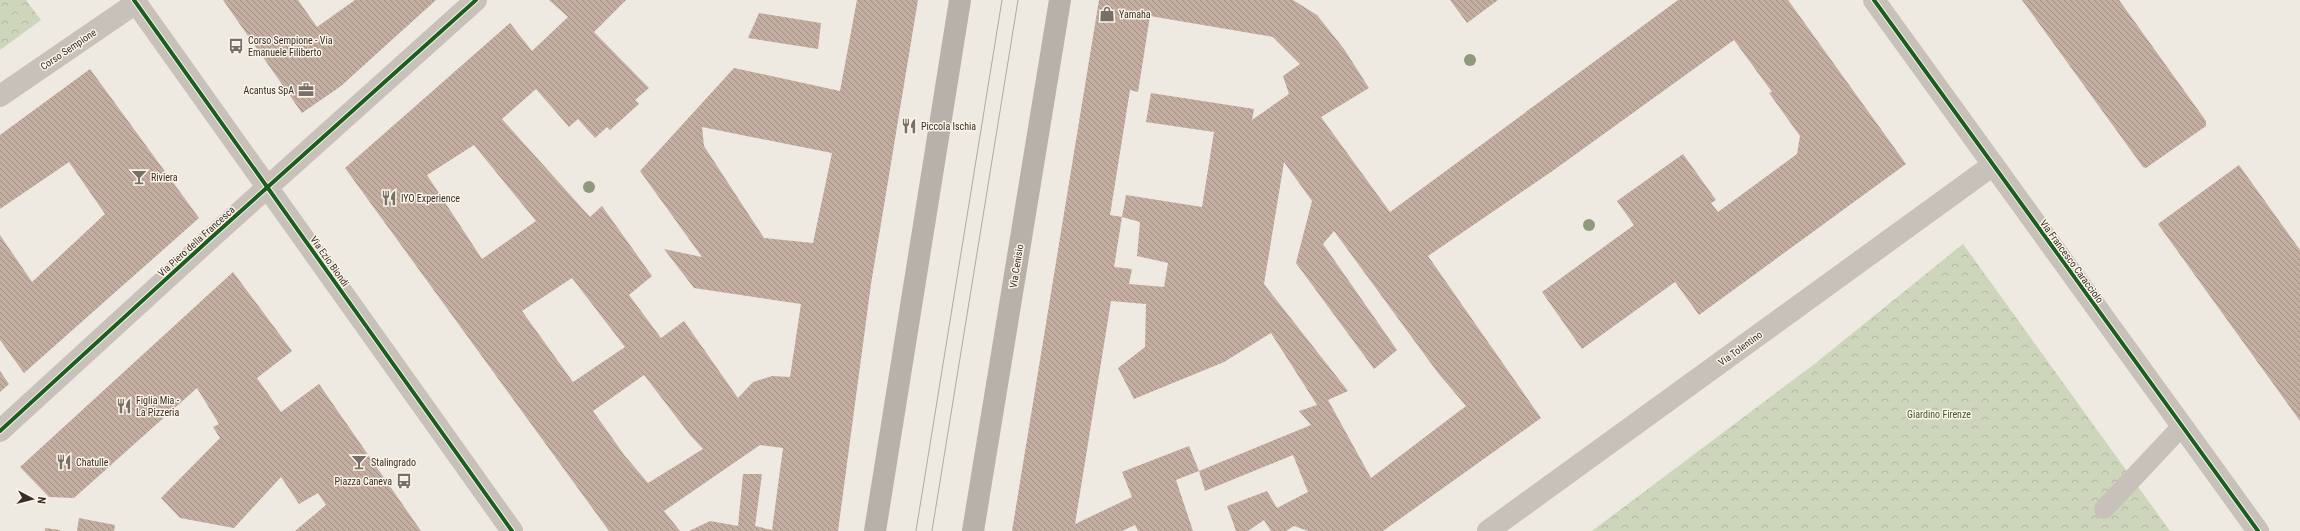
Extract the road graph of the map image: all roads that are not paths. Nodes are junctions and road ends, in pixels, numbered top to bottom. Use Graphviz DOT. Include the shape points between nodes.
graph roads {
  1 [pos="476,0"];
  2 [pos="960,0"];
  3 [pos="1060,0"];
  4 [pos="1874,0"];
  5 [pos="135,2"];
  6 [pos="0,96"];
  7 [pos="1993,165"];
  8 [pos="268,188"];
  9 [pos="2182,426"];
  10 [pos="0,431"];
  11 [pos="2104,509"];
  12 [pos="512,531"];
  13 [pos="875,531"];
  14 [pos="972,531"];
  15 [pos="1488,531"];
  16 [pos="2258,531"];
  1 -- 8 [label="street, Via Piero della Francesca"];
  2 -- 13 [label="main road"];
  3 -- 14 [label="main road, Via Cenisio"];
  4 -- 7 [label="street, Via Francesco Caracciolo"];
  5 -- 6 [label="street, Corso Sempione"];
  5 -- 8 [label="street, Via Ezio Biondi"];
  7 -- 9 [label="street, Via Francesco Caracciolo"];
  7 -- 15 [label="street, Via Tolentino"];
  8 -- 10 [label="street, Via Piero della Francesca"];
  8 -- 12 [label="street, Via Ezio Biondi"];
  9 -- 11 [label="lane"];
  9 -- 16 [label="street, Via Francesco Caracciolo"];
}
